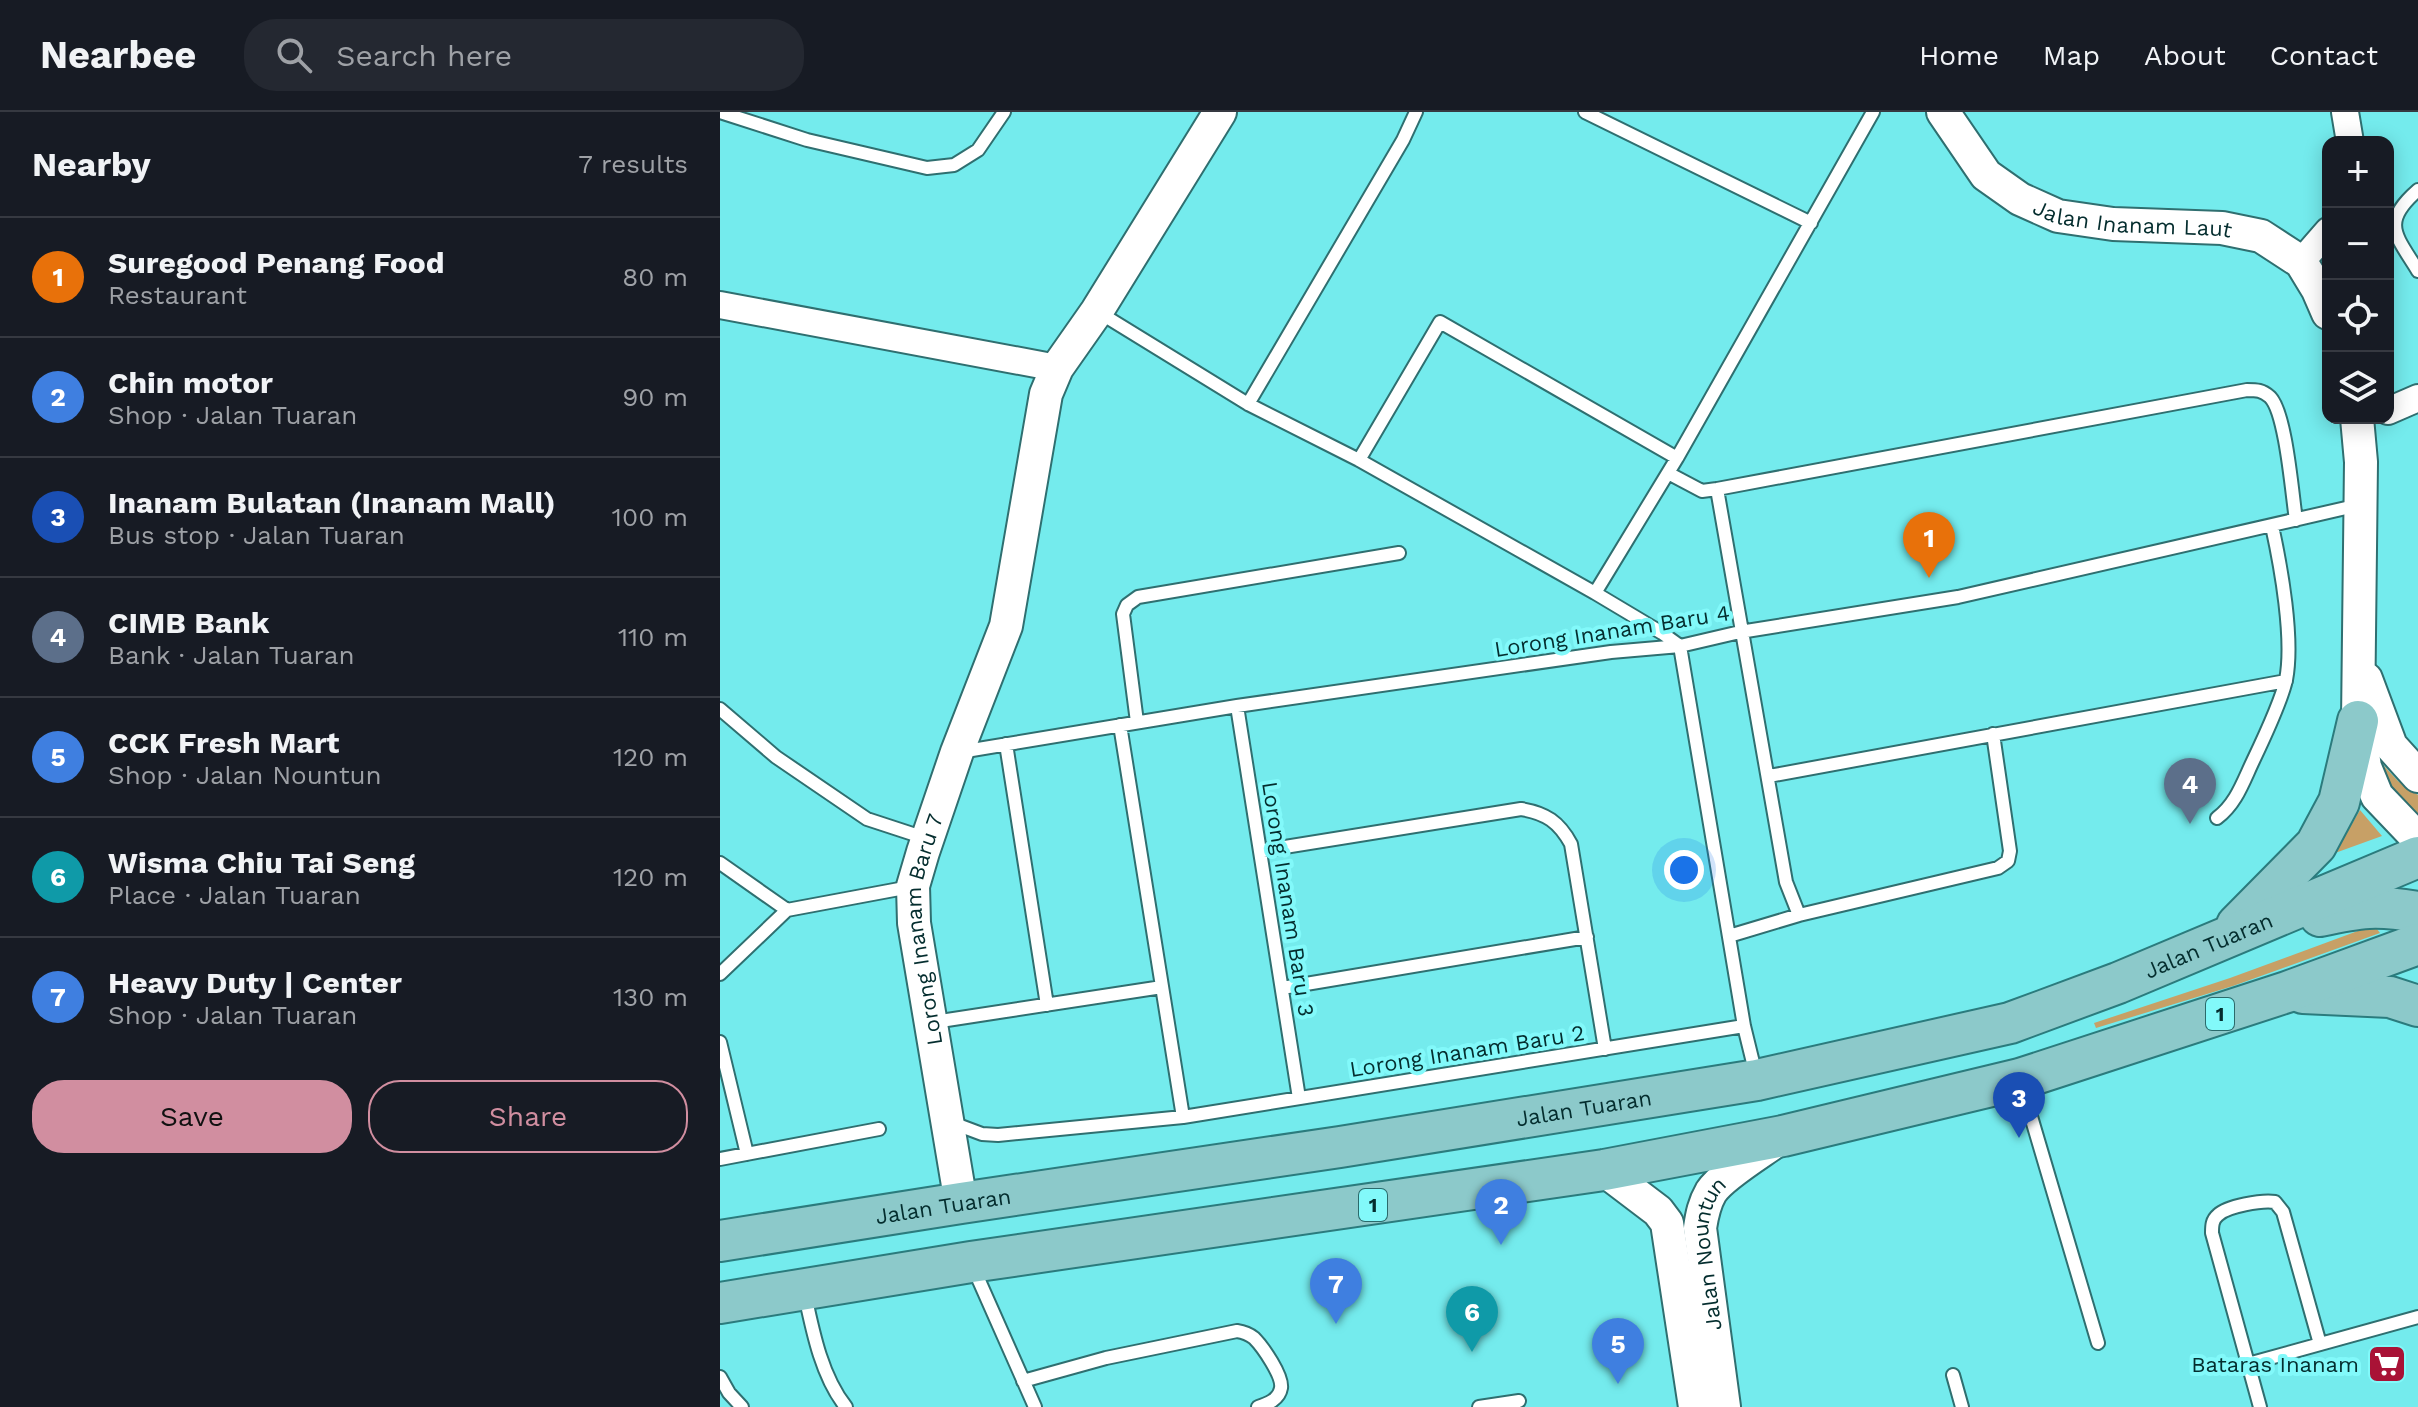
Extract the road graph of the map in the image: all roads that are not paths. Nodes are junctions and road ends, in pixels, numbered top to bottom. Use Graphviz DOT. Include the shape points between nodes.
graph roads {
  1 [pos="720,112"];
  2 [pos="1004,112"];
  3 [pos="1220,112"];
  4 [pos="1416,112"];
  5 [pos="1585,112"];
  6 [pos="1873,112"];
  7 [pos="1943,112"];
  8 [pos="2345,112"];
  9 [pos="2349,136"];
  10 [pos="2418,190"];
  11 [pos="1811,223"];
  12 [pos="2322,238"];
  13 [pos="2301,262"];
  14 [pos="2418,271"];
  15 [pos="2322,299"];
  16 [pos="720,305"];
  17 [pos="1097,311"];
  18 [pos="1057,368"];
  19 [pos="2418,398"];
  20 [pos="1248,404"];
  21 [pos="2394,408"];
  22 [pos="2362,424"];
  23 [pos="1677,458"];
  24 [pos="1359,460"];
  25 [pos="1668,473"];
  26 [pos="1717,489"];
  27 [pos="2361,505"];
  28 [pos="2296,520"];
  29 [pos="2272,526"];
  30 [pos="1399,553"];
  31 [pos="1595,593"];
  32 [pos="1740,632"];
  33 [pos="1680,646"];
  34 [pos="2358,658"];
  35 [pos="2286,681"];
  36 [pos="1237,706"];
  37 [pos="720,709"];
  38 [pos="2358,721"];
  39 [pos="1137,722"];
  40 [pos="1120,725"];
  41 [pos="1993,734"];
  42 [pos="1006,744"];
  43 [pos="957,752"];
  44 [pos="1769,776"];
  45 [pos="2418,776"];
  46 [pos="2217,818"];
  47 [pos="928,839"];
  48 [pos="2418,839"];
  49 [pos="1260,851"];
  50 [pos="2418,857"];
  51 [pos="720,863"];
  52 [pos="913,886"];
  53 [pos="787,910"];
  54 [pos="2418,912"];
  55 [pos="1799,915"];
  56 [pos="1729,936"];
  57 [pos="1587,937"];
  58 [pos="2223,940"];
  59 [pos="2418,944"];
  60 [pos="720,974"];
  61 [pos="1162,987"];
  62 [pos="1282,988"];
  63 [pos="2287,992"];
  64 [pos="1047,1005"];
  65 [pos="2418,1006"];
  66 [pos="930,1022"];
  67 [pos="1744,1026"];
  68 [pos="720,1042"];
  69 [pos="1605,1049"];
  70 [pos="2020,1079"];
  71 [pos="1757,1080"];
  72 [pos="1299,1098"];
  73 [pos="1183,1117"];
  74 [pos="947,1121"];
  75 [pos="879,1129"];
  76 [pos="1783,1136"];
  77 [pos="747,1154"];
  78 [pos="720,1159"];
  79 [pos="1604,1170"];
  80 [pos="961,1203"];
  81 [pos="720,1241"];
  82 [pos="971,1262"];
  83 [pos="804,1288"];
  84 [pos="720,1303"];
  85 [pos="2418,1317"];
  86 [pos="2098,1343"];
  87 [pos="2320,1344"];
  88 [pos="2248,1364"];
  89 [pos="1953,1375"];
  90 [pos="720,1377"];
  91 [pos="1023,1381"];
  92 [pos="1519,1401"];
  93 [pos="742,1407"];
  94 [pos="846,1407"];
  95 [pos="1035,1407"];
  96 [pos="1258,1407"];
  97 [pos="1479,1407"];
  98 [pos="1695,1407"];
  99 [pos="1724,1407"];
  100 [pos="1962,1407"];
  101 [pos="2260,1407"];
  1 -- 2 [label="lane" via="807,140 927,168 954,165 978,150"];
  3 -- 17 [label="street, Lorong Inanam Baru 7"];
  4 -- 20 [label="lane"];
  5 -- 11 [label="lane"];
  6 -- 11 [label="lane"];
  7 -- 13 [label="street, Jalan Inanam Laut" via="1986,175 2020,199 2058,216 2222,228 2261,236"];
  8 -- 9 [label="street"];
  10 -- 14 [label="lane" via="2394,219 2398,239"];
  11 -- 23 [label="lane"];
  12 -- 13 [label="street"];
  13 -- 15 [label="street, Jalan Inanam Laut"];
  16 -- 18 [label="street"];
  17 -- 18 [label="street, Lorong Inanam Baru 7"];
  17 -- 20 [label="lane"];
  18 -- 43 [label="street, Lorong Inanam Baru 7" via="1046,394 1006,626"];
  19 -- 21 [label="street"];
  20 -- 24 [label="lane"];
  22 -- 27 [label="street"];
  23 -- 24 [label="lane" via="1440,322"];
  23 -- 25 [label="lane"];
  24 -- 31 [label="lane"];
  25 -- 26 [label="lane" via="1702,491"];
  25 -- 31 [label="lane"];
  26 -- 28 [label="lane" via="2260,390 2280,416"];
  26 -- 32 [label="lane"];
  27 -- 28 [label="lane, Lorong Inanam Baru 4"];
  27 -- 34 [label="street"];
  28 -- 29 [label="lane, Lorong Inanam Baru 4"];
  29 -- 32 [label="lane, Lorong Inanam Baru 4" via="1958,597"];
  29 -- 35 [label="lane" via="2282,585"];
  30 -- 39 [label="lane" via="1138,597 1123,614"];
  31 -- 33 [label="lane"];
  32 -- 33 [label="lane, Lorong Inanam Baru 4"];
  32 -- 44 [label="lane"];
  33 -- 36 [label="lane, Lorong Inanam Baru 4"];
  33 -- 56 [label="lane"];
  34 -- 38 [label="street"];
  34 -- 45 [label="street" via="2391,746"];
  35 -- 41 [label="lane"];
  35 -- 46 [label="lane" via="2236,798"];
  36 -- 39 [label="lane, Lorong Inanam Baru 4"];
  36 -- 49 [label="lane, Lorong Inanam Baru 3"];
  37 -- 47 [label="lane" via="776,757 867,819"];
  38 -- 48 [label="street" via="2365,767 2377,796"];
  38 -- 58 [label="main road" via="2339,802 2316,845"];
  39 -- 40 [label="lane, Lorong Inanam Baru 4"];
  40 -- 42 [label="lane, Lorong Inanam Baru 4"];
  40 -- 61 [label="lane"];
  41 -- 44 [label="lane"];
  41 -- 55 [label="lane" via="2008,861 1998,868"];
  42 -- 43 [label="lane, Lorong Inanam Baru 4"];
  42 -- 64 [label="lane"];
  43 -- 47 [label="street, Lorong Inanam Baru 7"];
  44 -- 55 [label="lane" via="1786,882"];
  47 -- 52 [label="street, Lorong Inanam Baru 7"];
  49 -- 57 [label="lane, Lorong Inanam Baru 2" via="1521,809 1539,812 1563,829 1571,844"];
  49 -- 62 [label="lane, Lorong Inanam Baru 3"];
  50 -- 58 [label="main road, Jalan Tuaran"];
  51 -- 53 [label="lane"];
  52 -- 53 [label="lane"];
  52 -- 66 [label="street, Lorong Inanam Baru 7"];
  53 -- 60 [label="lane"];
  54 -- 58 [label="main road" via="2358,907"];
  55 -- 56 [label="lane"];
  56 -- 67 [label="lane"];
  57 -- 62 [label="lane"];
  57 -- 69 [label="lane, Lorong Inanam Baru 2"];
  58 -- 71 [label="main road, Jalan Tuaran" via="2010,1023"];
  59 -- 63 [label="main road, 1"];
  61 -- 64 [label="lane"];
  61 -- 73 [label="lane"];
  62 -- 72 [label="lane, Lorong Inanam Baru 3"];
  63 -- 65 [label="main road" via="2390,997"];
  63 -- 70 [label="main road, 1"];
  64 -- 66 [label="lane"];
  66 -- 74 [label="street, Lorong Inanam Baru 7"];
  67 -- 69 [label="lane"];
  67 -- 71 [label="lane"];
  68 -- 77 [label="lane"];
  69 -- 72 [label="lane, Lorong Inanam Baru 2"];
  70 -- 76 [label="main road, 1"];
  70 -- 86 [label="lane"];
  71 -- 80 [label="main road, Jalan Tuaran"];
  72 -- 73 [label="lane, Lorong Inanam Baru 2"];
  73 -- 74 [label="lane, Lorong Inanam Baru 2" via="998,1135"];
  74 -- 80 [label="street, Lorong Inanam Baru 7"];
  75 -- 77 [label="lane"];
  76 -- 79 [label="main road, 1"];
  76 -- 99 [label="street, Jalan Nountun" via="1712,1190 1702,1210"];
  77 -- 78 [label="lane"];
  79 -- 82 [label="main road, 1"];
  79 -- 98 [label="street, Jalan Nountun" via="1667,1223"];
  80 -- 81 [label="main road, Jalan Tuaran"];
  82 -- 83 [label="main road, 1"];
  82 -- 91 [label="lane"];
  83 -- 84 [label="main road, 1"];
  83 -- 94 [label="lane" via="815,1342"];
  85 -- 87 [label="lane"];
  87 -- 88 [label="lane"];
  87 -- 88 [label="lane" via="2283,1212 2275,1202 2263,1200 2219,1212 2212,1233"];
  88 -- 101 [label="lane"];
  89 -- 100 [label="lane"];
  90 -- 93 [label="lane"];
  91 -- 95 [label="lane"];
  91 -- 96 [label="lane" via="1237,1331 1253,1337 1281,1381 1277,1397"];
  92 -- 97 [label="lane"];
}
